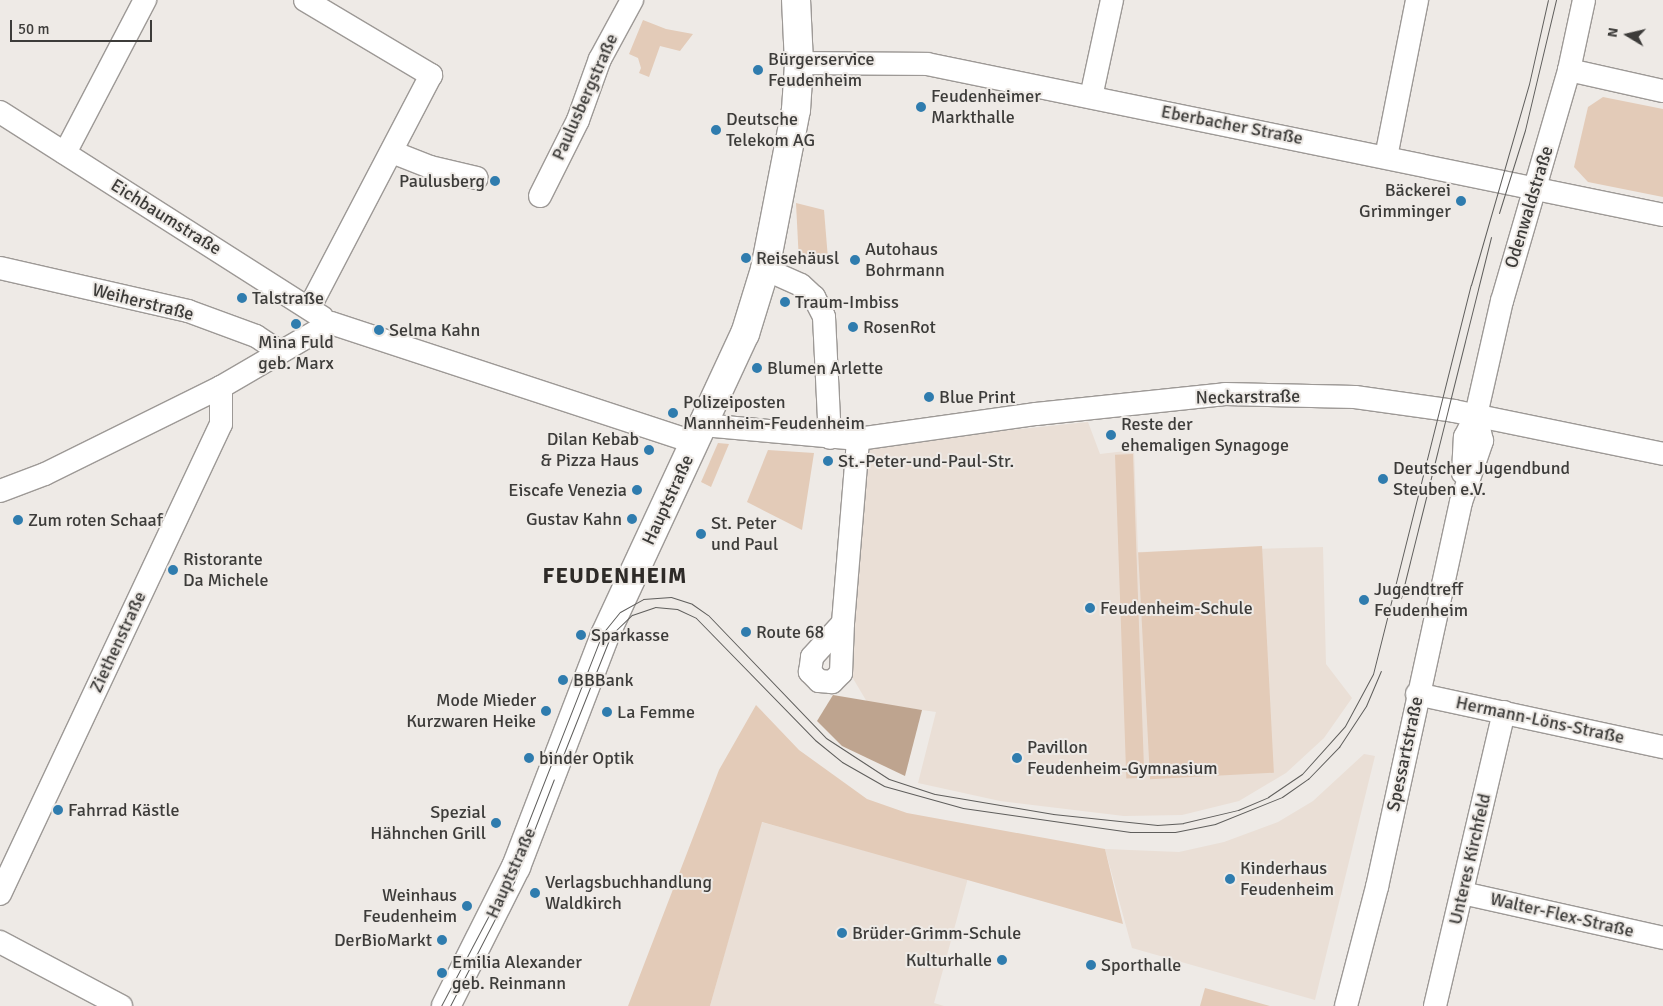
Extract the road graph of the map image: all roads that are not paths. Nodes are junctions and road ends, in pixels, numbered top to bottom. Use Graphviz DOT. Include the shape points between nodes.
graph roads {
  1 [pos="145,0"];
  2 [pos="305,0"];
  3 [pos="632,0"];
  4 [pos="796,0"];
  5 [pos="1112,0"];
  6 [pos="1418,0"];
  7 [pos="1584,0"];
  8 [pos="799,63"];
  9 [pos="1568,70"];
  10 [pos="1663,91"];
  11 [pos="1091,97"];
  12 [pos="0,112"];
  13 [pos="392,152"];
  14 [pos="65,153"];
  15 [pos="1386,157"];
  16 [pos="477,178"];
  17 [pos="1535,187"];
  18 [pos="540,196"];
  19 [pos="1663,215"];
  20 [pos="0,268"];
  21 [pos="765,269"];
  22 [pos="309,308"];
  23 [pos="331,322"];
  24 [pos="280,352"];
  25 [pos="221,388"];
  26 [pos="1476,415"];
  27 [pos="698,434"];
  28 [pos="830,438"];
  29 [pos="858,439"];
  30 [pos="1663,454"];
  31 [pos="0,491"];
  32 [pos="843,623"];
  33 [pos="1417,694"];
  34 [pos="1504,712"];
  35 [pos="1663,747"];
  36 [pos="1462,893"];
  37 [pos="0,894"];
  38 [pos="1663,938"];
  39 [pos="0,942"];
  40 [pos="121,1006"];
  41 [pos="446,1006"];
  42 [pos="1346,1006"];
  43 [pos="1435,1006"];
  1 -- 14 [label="street"];
  2 -- 13 [label="street" via="431,75"];
  3 -- 18 [label="street, Paulusbergstraße" via="600,59 578,120"];
  4 -- 8 [label="street, Hauptstraße"];
  5 -- 11 [label="street"];
  6 -- 15 [label="street"];
  7 -- 9 [label="street, Odenwaldstraße"];
  8 -- 11 [label="street, Eberbacher Straße" via="927,64"];
  8 -- 21 [label="street, Hauptstraße" via="792,135"];
  9 -- 10 [label="street"];
  9 -- 17 [label="street, Odenwaldstraße"];
  11 -- 15 [label="street, Eberbacher Straße"];
  12 -- 14 [label="street, Eichbaumstraße"];
  13 -- 16 [label="street" via="430,167"];
  13 -- 22 [label="street"];
  14 -- 22 [label="street, Eichbaumstraße"];
  15 -- 17 [label="street, Eberbacher Straße"];
  17 -- 19 [label="street, Eberbacher Straße"];
  17 -- 26 [label="street, Odenwaldstraße" via="1502,301"];
  20 -- 24 [label="street, Weiherstraße" via="188,311 256,336"];
  21 -- 27 [label="street, Hauptstraße" via="745,334"];
  21 -- 28 [label="street" via="801,285 814,297 824,316"];
  22 -- 23 [label="street, Eichbaumstraße"];
  23 -- 24 [label="street"];
  23 -- 27 [label="street"];
  24 -- 25 [label="street"];
  25 -- 31 [label="street" via="45,474"];
  25 -- 37 [label="street, Ziethenstraße" via="221,424"];
  26 -- 29 [label="street, Neckarstraße" via="1355,397 1225,394 1036,414"];
  26 -- 30 [label="street, Neckarstraße"];
  26 -- 33 [label="street, Spessartstraße" via="1465,437 1461,502"];
  27 -- 28 [label="street, Neckarstraße"];
  27 -- 41 [label="street, Hauptstraße" via="605,635 516,867"];
  28 -- 29 [label="street, Neckarstraße"];
  29 -- 32 [label="street"];
  33 -- 34 [label="street, Hermann-Löns-Straße"];
  33 -- 42 [label="street, Spessartstraße" via="1377,887"];
  34 -- 35 [label="street, Hermann-Löns-Straße"];
  34 -- 36 [label="street, Unteres Kirchfeld"];
  36 -- 38 [label="street, Walter-Flex-Straße"];
  36 -- 43 [label="street, Unteres Kirchfeld"];
  39 -- 40 [label="street"];
}
